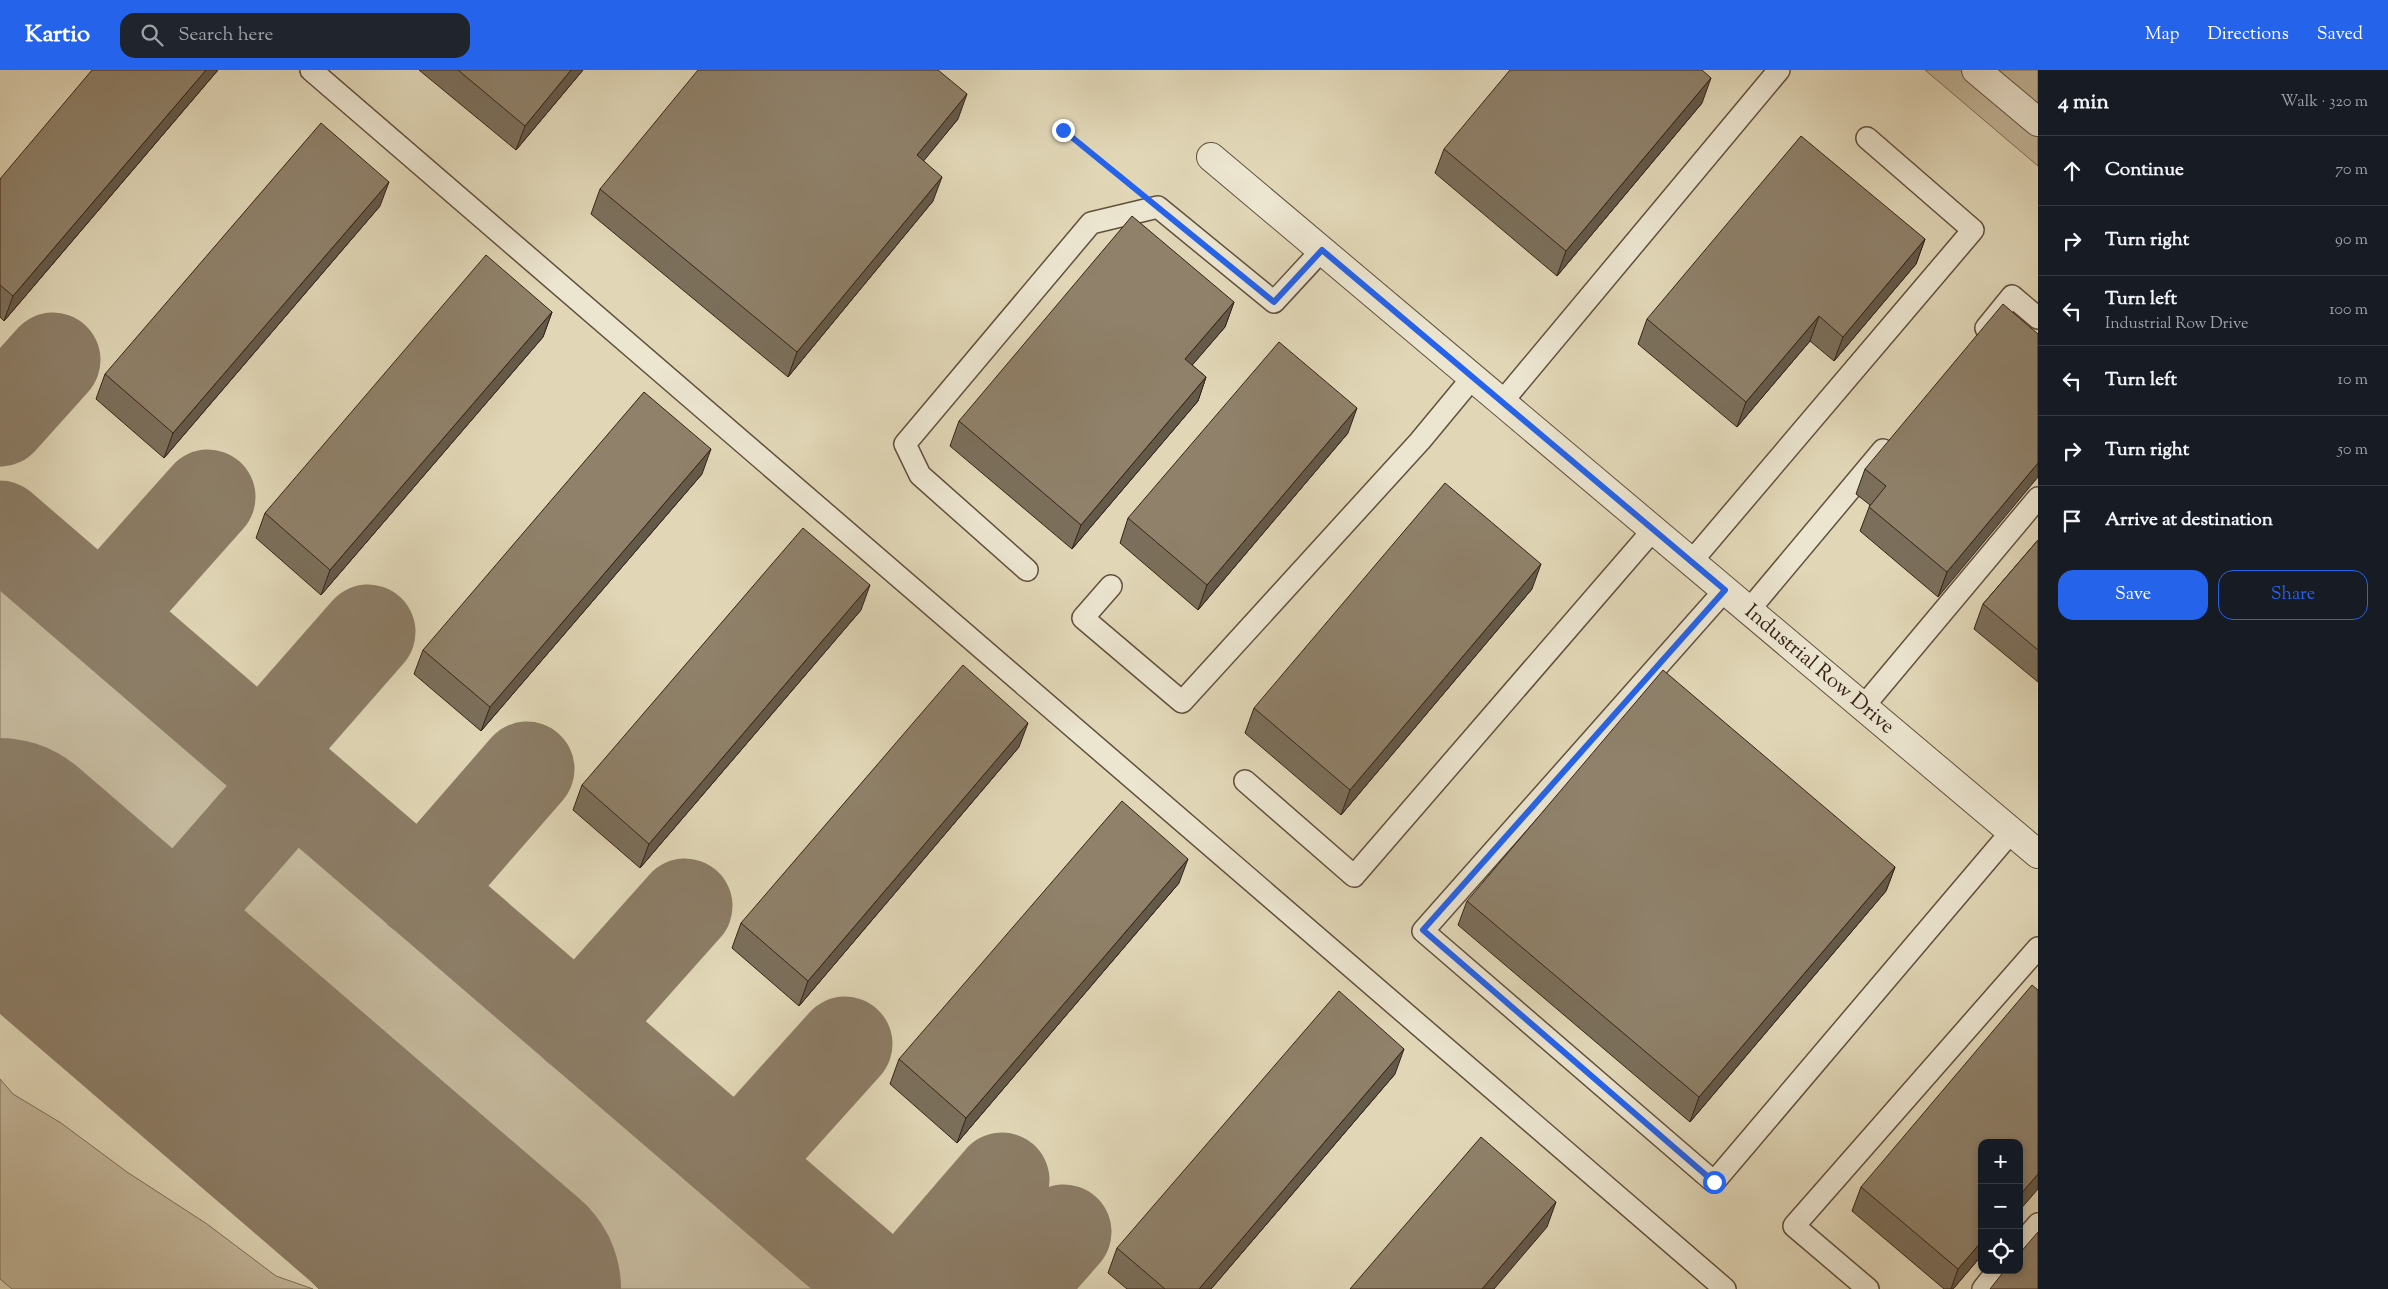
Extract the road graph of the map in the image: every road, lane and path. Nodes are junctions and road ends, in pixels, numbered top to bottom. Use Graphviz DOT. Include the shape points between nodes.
graph roads {
  1 [pos="311,70"];
  2 [pos="1779,70"];
  3 [pos="1976,70"];
  4 [pos="2038,122"];
  5 [pos="1063,130"];
  6 [pos="1867,138"];
  7 [pos="1211,157"];
  8 [pos="1158,207"];
  9 [pos="1322,250"];
  10 [pos="2038,318"];
  11 [pos="1973,342"];
  12 [pos="1473,378"];
  13 [pos="1502,402"];
  14 [pos="1896,434"];
  15 [pos="2038,498"];
  16 [pos="1654,530"];
  17 [pos="1691,562"];
  18 [pos="1027,570"];
  19 [pos="1111,586"];
  20 [pos="1725,590"];
  21 [pos="1749,610"];
  22 [pos="1863,707"];
  23 [pos="1245,781"];
  24 [pos="2011,832"];
  25 [pos="2038,854"];
  26 [pos="2038,948"];
  27 [pos="2038,1224"];
  28 [pos="2023,1241"];
  29 [pos="1995,1274"];
  30 [pos="1725,1289"];
  31 [pos="1868,1289"];
  32 [pos="1982,1289"];
  1 -- 30 [label="lane"];
  2 -- 13 [label="lane"];
  3 -- 4 [label="street"];
  5 -- 8 [label="path"];
  6 -- 17 [label="lane" via="1973,230"];
  7 -- 9 [label="street, Industrial Row Drive"];
  8 -- 9 [label="lane" via="1274,302"];
  8 -- 18 [label="lane" via="1091,223 905,444 920,476"];
  9 -- 12 [label="street, Industrial Row Drive"];
  10 -- 11 [label="lane" via="2012,296"];
  12 -- 13 [label="street, Industrial Row Drive"];
  12 -- 19 [label="lane" via="1420,441 1182,702 1084,618"];
  13 -- 16 [label="street, Industrial Row Drive"];
  14 -- 21 [label="lane"];
  15 -- 22 [label="lane"];
  16 -- 17 [label="street, Industrial Row Drive"];
  16 -- 23 [label="lane" via="1354,876"];
  17 -- 20 [label="street, Industrial Row Drive"];
  20 -- 21 [label="street, Industrial Row Drive"];
  20 -- 24 [label="lane" via="1423,930 1714,1182"];
  21 -- 22 [label="street, Industrial Row Drive"];
  22 -- 24 [label="street, Industrial Row Drive"];
  24 -- 25 [label="street, Industrial Row Drive"];
  26 -- 31 [label="lane" via="1794,1226"];
  27 -- 28 [label="lane"];
  29 -- 32 [label="lane"];
}
